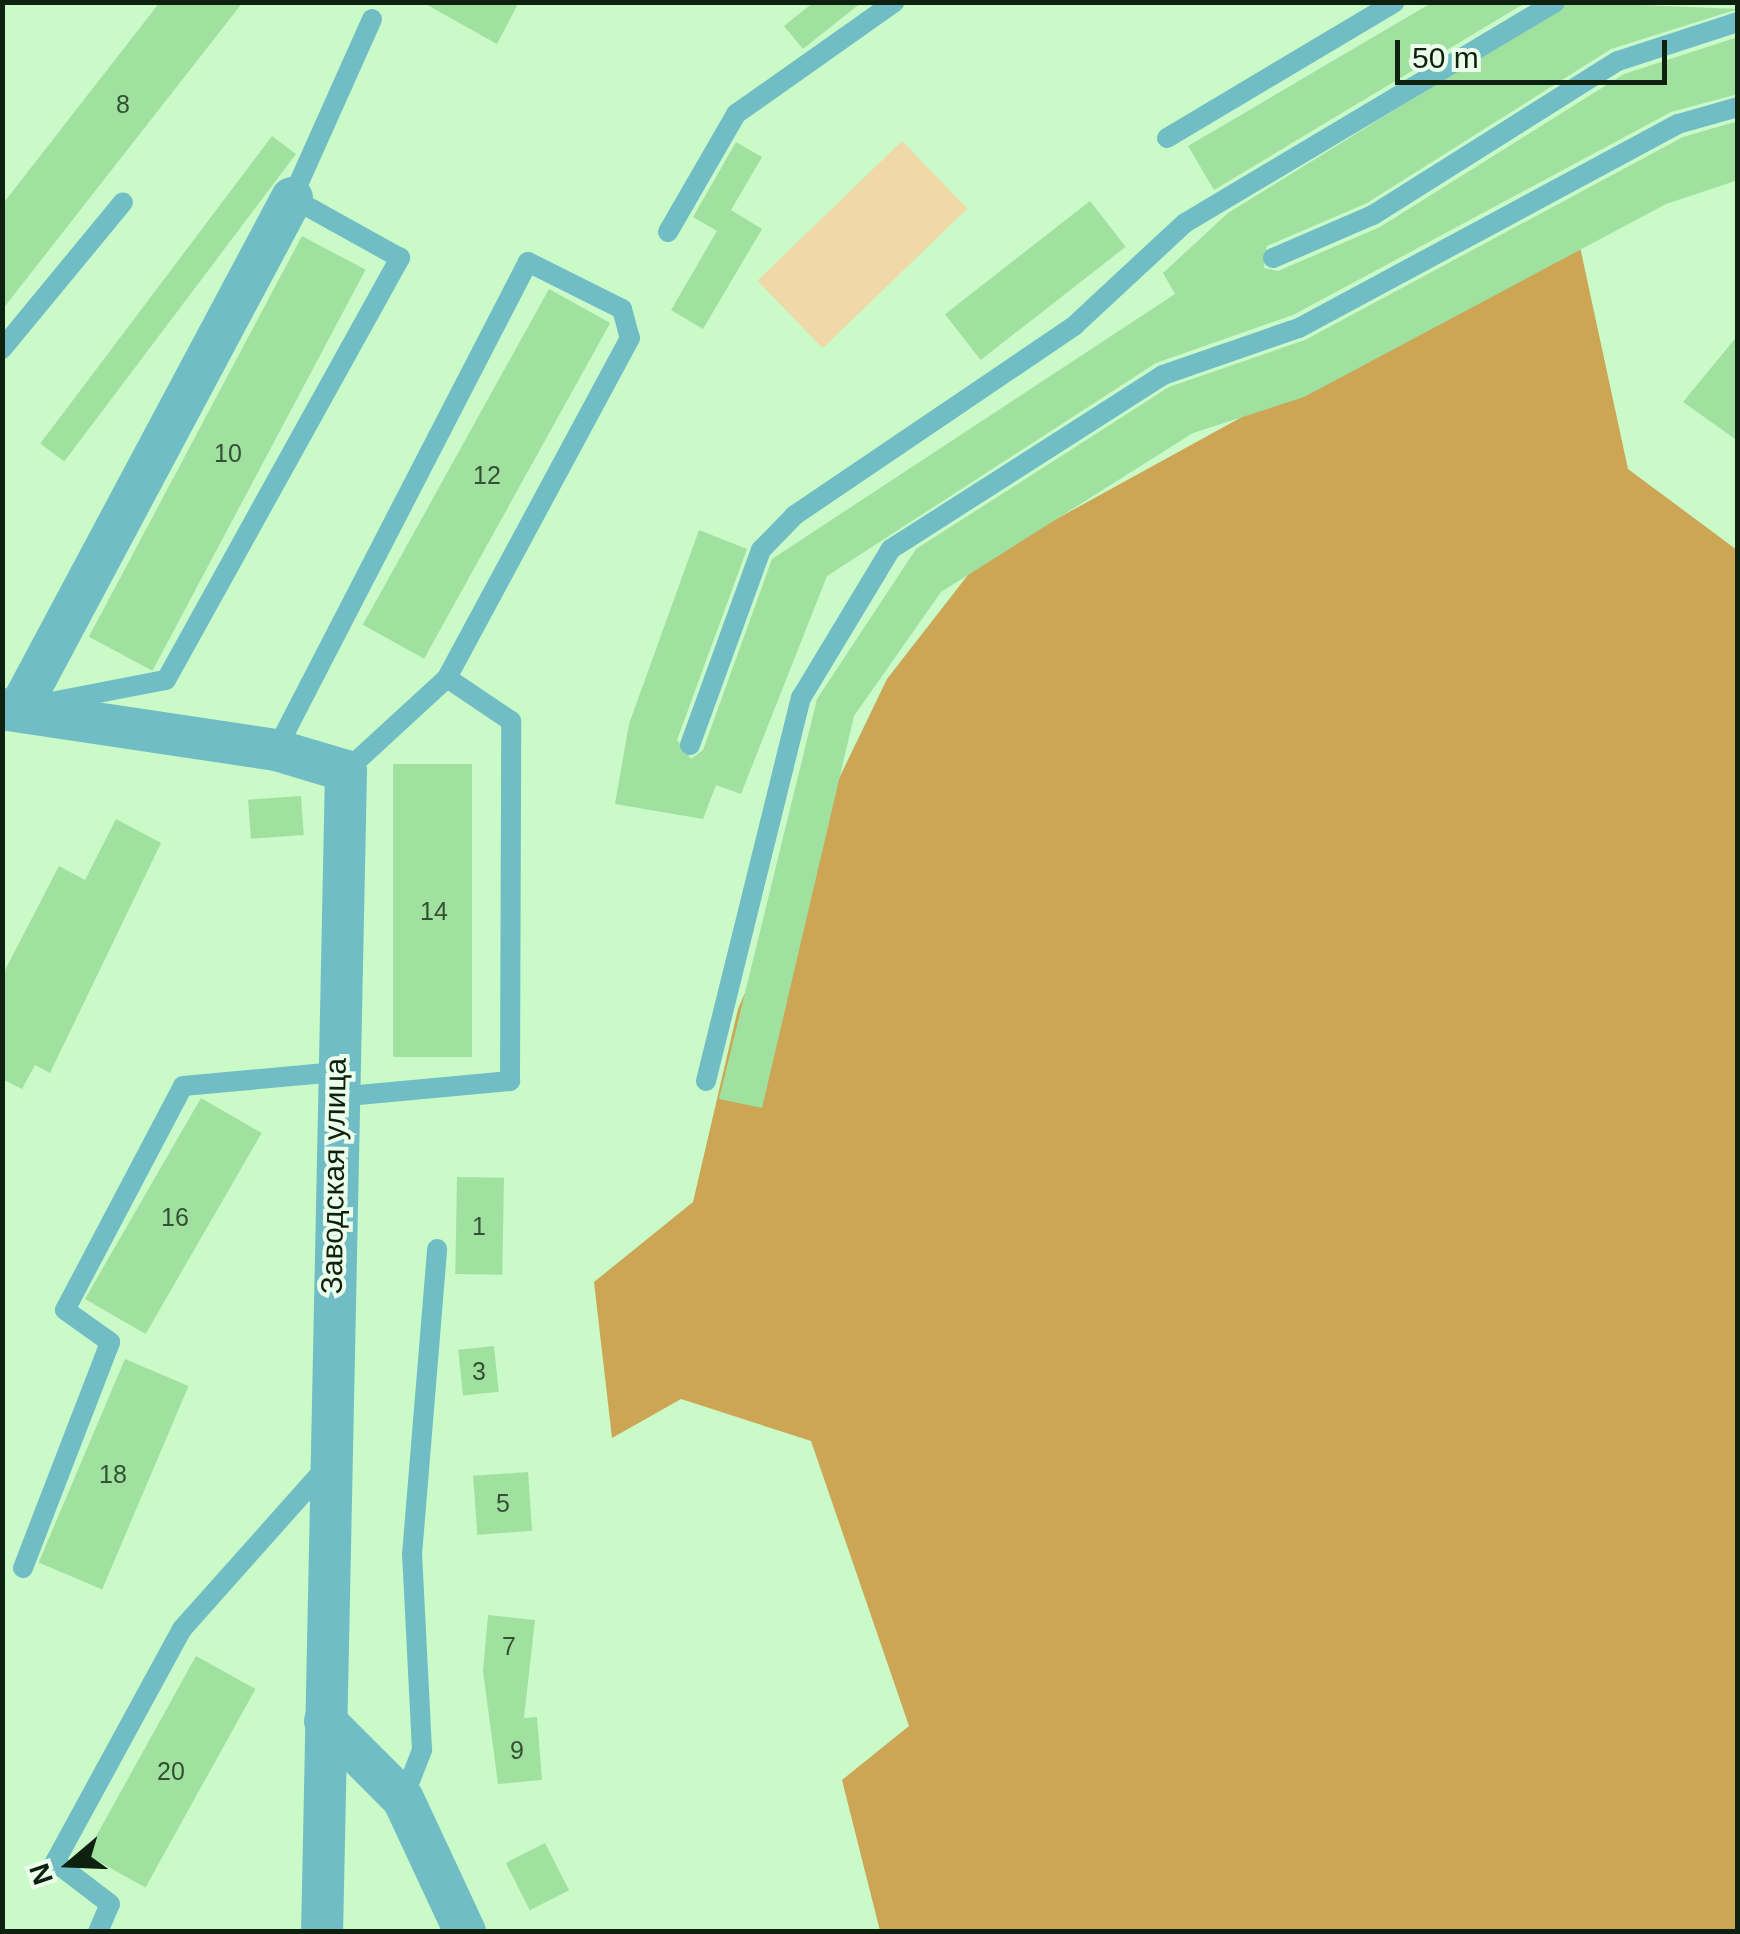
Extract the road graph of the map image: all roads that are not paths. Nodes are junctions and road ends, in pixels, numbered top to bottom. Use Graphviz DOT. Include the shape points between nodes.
graph roads {
  1 [pos="895,2"];
  2 [pos="1395,2"];
  3 [pos="1555,2"];
  4 [pos="372,19"];
  5 [pos="1738,22"];
  6 [pos="1738,107"];
  7 [pos="1167,138"];
  8 [pos="292,198"];
  9 [pos="123,202"];
  10 [pos="668,232"];
  11 [pos="1273,258"];
  12 [pos="2,349"];
  13 [pos="447,678"];
  14 [pos="11,708"];
  15 [pos="690,745"];
  16 [pos="276,750"];
  17 [pos="346,770"];
  18 [pos="706,1081"];
  19 [pos="335,1084"];
  20 [pos="437,1249"];
  21 [pos="329,1464"];
  22 [pos="22,1568"];
  23 [pos="325,1721"];
  24 [pos="403,1800"];
  25 [pos="98,1932"];
  26 [pos="322,1932"];
  27 [pos="465,1932"];
  1 -- 10 [label="lane" via="736,114"];
  2 -- 7 [label="lane"];
  3 -- 15 [label="lane" via="1185,223 1074,326 795,515 762,550"];
  4 -- 8 [label="lane"];
  5 -- 11 [label="lane" via="1618,62 1373,216"];
  6 -- 18 [label="lane" via="1678,124 1299,328 1163,375 892,549 801,698"];
  8 -- 14 [label="street"];
  8 -- 14 [label="lane" via="400,258 166,680"];
  9 -- 12 [label="lane"];
  13 -- 16 [label="lane" via="630,338 622,309 528,262"];
  13 -- 17 [label="lane"];
  13 -- 19 [label="lane" via="511,721 510,1081"];
  14 -- 16 [label="street" via="114,732"];
  16 -- 17 [label="street"];
  17 -- 19 [label="street, Заводская улица"];
  19 -- 21 [label="street, Заводская улица"];
  19 -- 22 [label="lane" via="183,1086 64,1310 110,1342"];
  20 -- 24 [label="lane" via="414,1502 422,1750"];
  21 -- 23 [label="street, Заводская улица"];
  21 -- 25 [label="lane" via="182,1629 54,1862 110,1904"];
  23 -- 24 [label="street"];
  23 -- 26 [label="street, Заводская улица"];
  24 -- 27 [label="street"];
}
